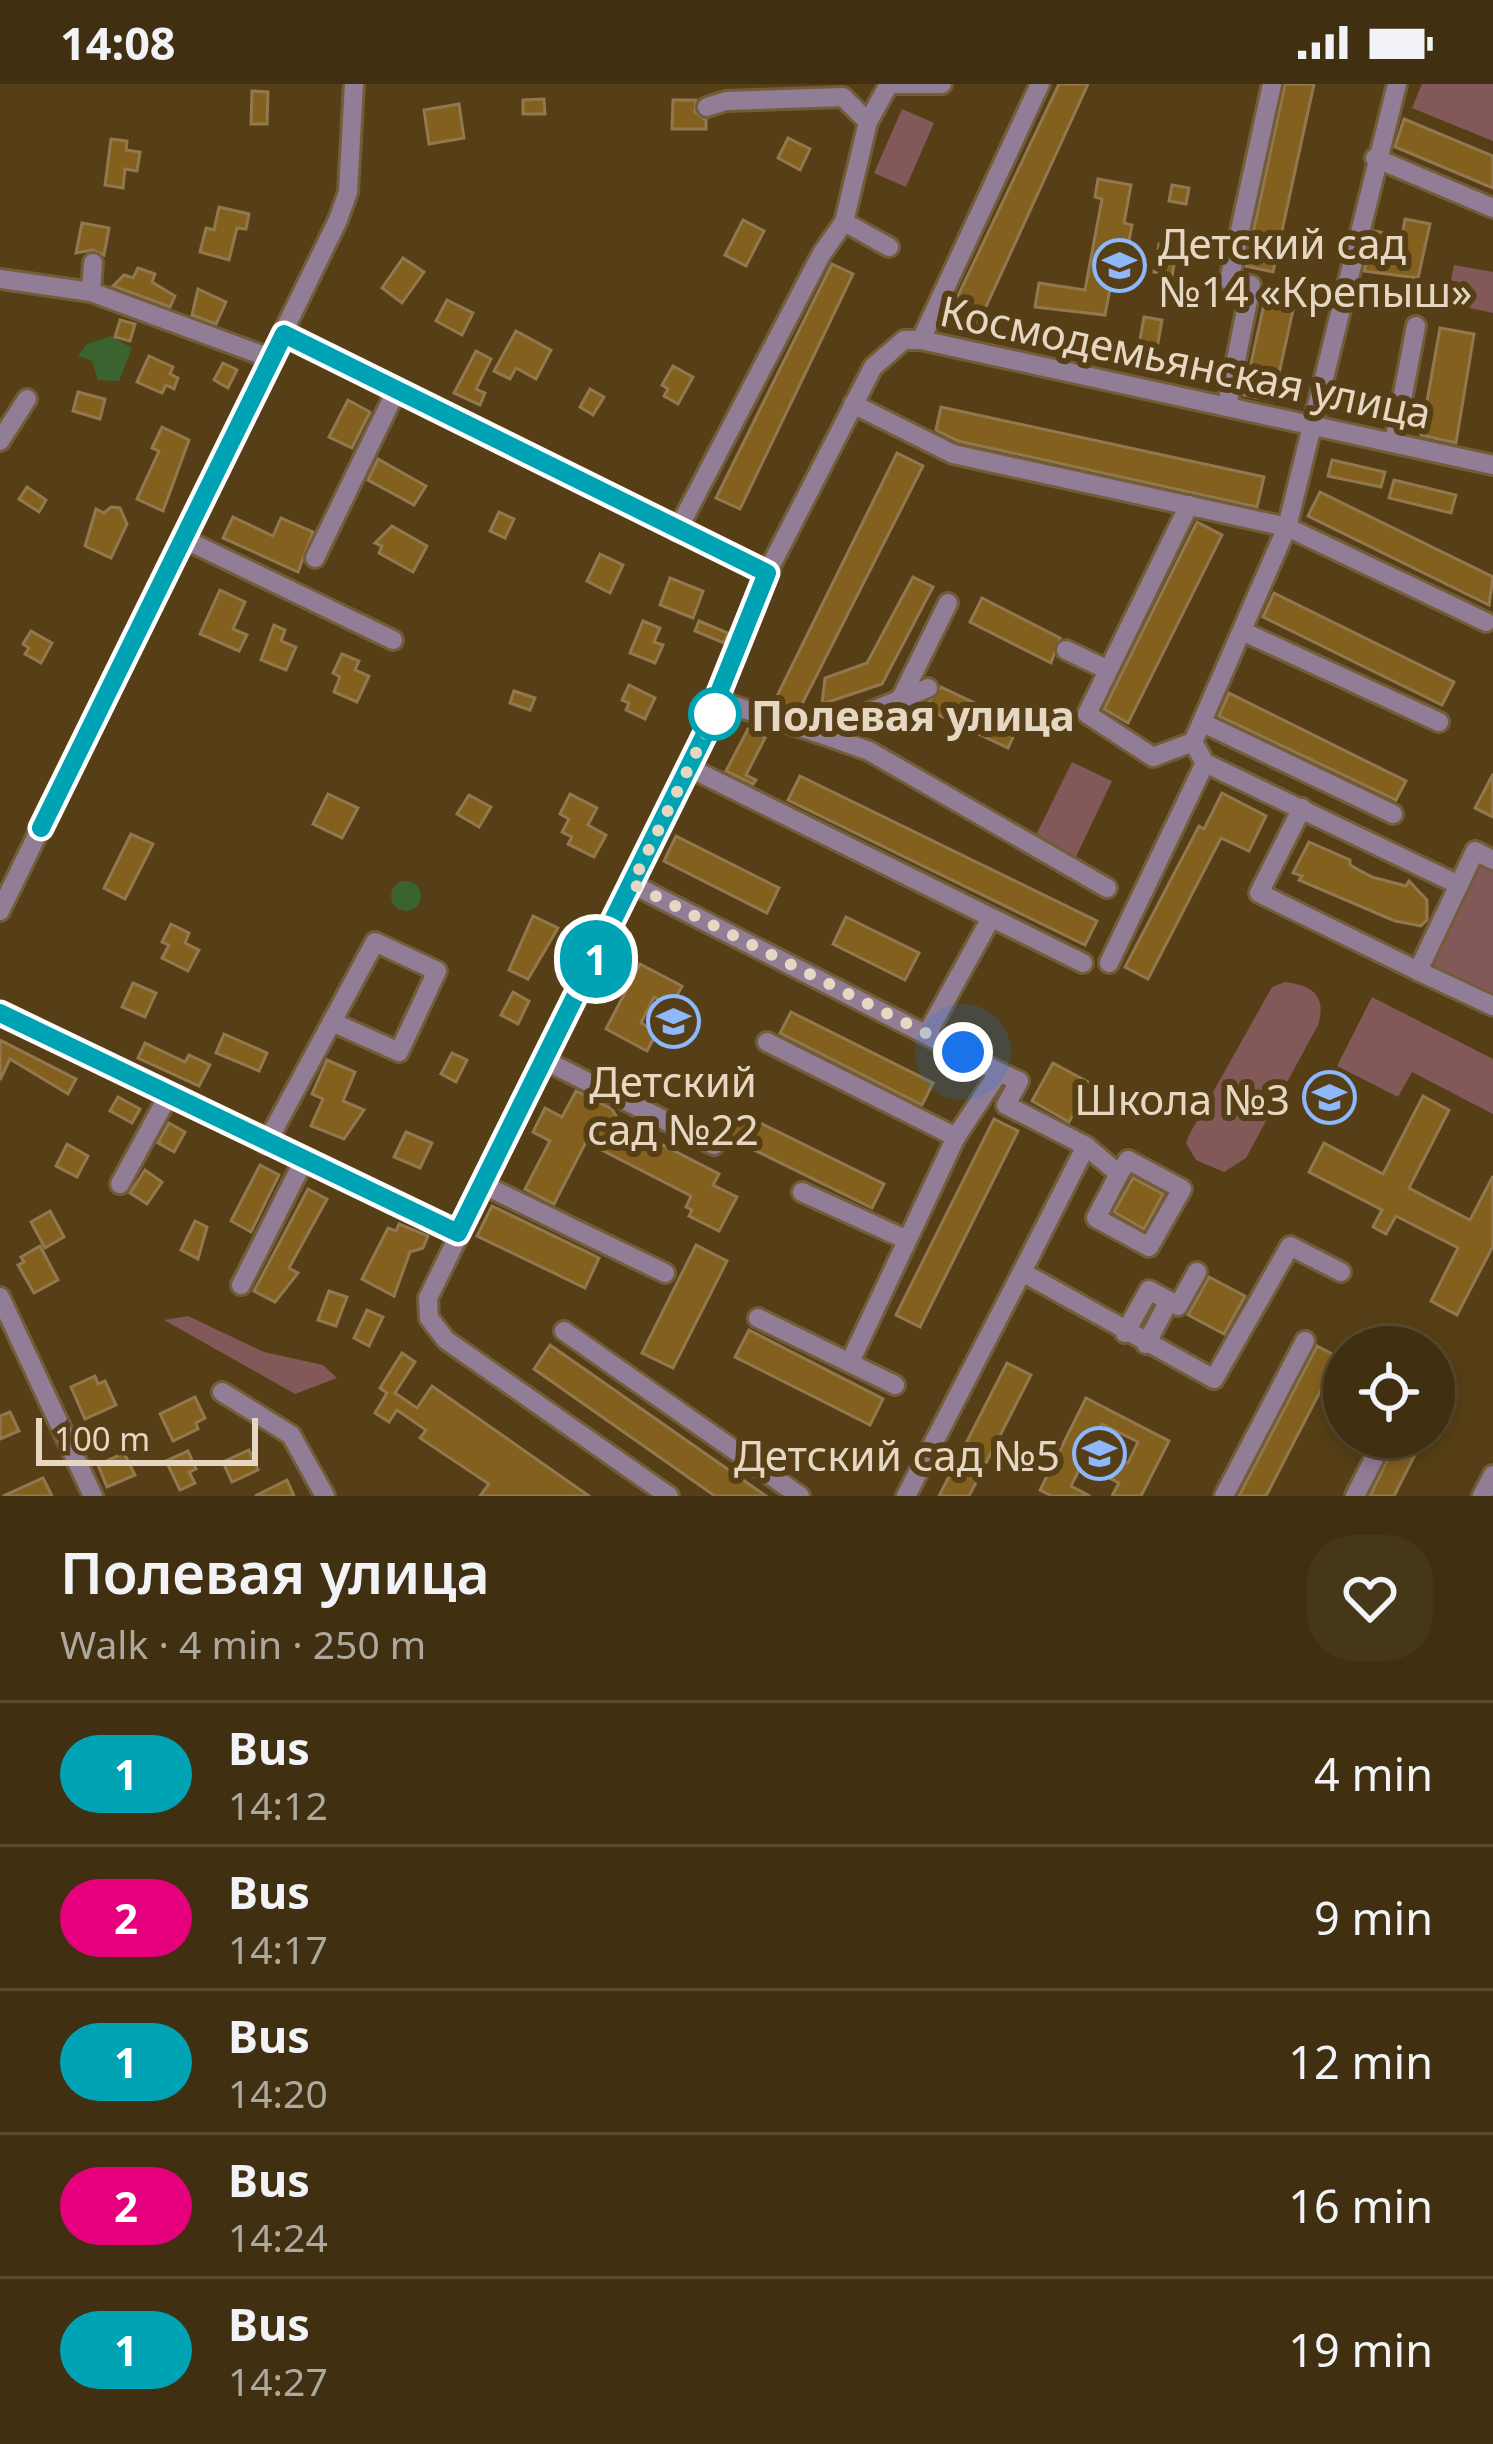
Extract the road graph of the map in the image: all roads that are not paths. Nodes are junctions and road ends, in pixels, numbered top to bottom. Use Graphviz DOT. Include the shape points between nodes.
graph roads {
  1 [pos="354,84"];
  2 [pos="942,84"];
  3 [pos="1040,84"];
  4 [pos="1272,84"];
  5 [pos="1397,84"];
  6 [pos="706,107"];
  7 [pos="868,122"];
  8 [pos="1375,158"];
  9 [pos="1493,208"];
  10 [pos="844,222"];
  11 [pos="889,247"];
  12 [pos="92,262"];
  13 [pos="0,279"];
  14 [pos="91,292"];
  15 [pos="1416,326"];
  16 [pos="284,334"];
  17 [pos="921,340"];
  18 [pos="271,358"];
  19 [pos="395,394"];
  20 [pos="27,399"];
  21 [pos="853,404"];
  22 [pos="1227,405"];
  23 [pos="1315,424"];
  24 [pos="0,441"];
  25 [pos="1394,442"];
  26 [pos="1493,464"];
  27 [pos="1189,505"];
  28 [pos="1288,527"];
  29 [pos="677,531"];
  30 [pos="186,540"];
  31 [pos="315,558"];
  32 [pos="767,573"];
  33 [pos="948,603"];
  34 [pos="1486,622"];
  35 [pos="1243,631"];
  36 [pos="393,640"];
  37 [pos="1066,650"];
  38 [pos="1108,670"];
  39 [pos="928,688"];
  40 [pos="716,700"];
  41 [pos="900,700"];
  42 [pos="1439,722"];
  43 [pos="818,733"];
  44 [pos="1198,733"];
  45 [pos="1205,764"];
  46 [pos="690,768"];
  47 [pos="1302,808"];
  48 [pos="1393,814"];
  49 [pos="1493,860"];
  50 [pos="632,884"];
  51 [pos="1459,885"];
  52 [pos="1107,887"];
  53 [pos="0,911"];
  54 [pos="991,918"];
  55 [pos="1109,962"];
  56 [pos="1083,963"];
  57 [pos="1418,971"];
  58 [pos="1493,1006"];
  59 [pos="0,1013"];
  60 [pos="332,1022"];
  61 [pos="927,1034"];
  62 [pos="767,1042"];
  63 [pos="546,1061"];
  64 [pos="999,1072"];
  65 [pos="168,1096"];
  66 [pos="956,1137"];
  67 [pos="266,1144"];
  68 [pos="714,1145"];
  69 [pos="1086,1146"];
  70 [pos="303,1162"];
  71 [pos="1119,1174"];
  72 [pos="120,1184"];
  73 [pos="484,1185"];
  74 [pos="802,1192"];
  75 [pos="458,1233"];
  76 [pos="907,1240"];
  77 [pos="1022,1272"];
  78 [pos="1197,1272"];
  79 [pos="1341,1272"];
  80 [pos="665,1273"];
  81 [pos="241,1285"];
  82 [pos="0,1298"];
  83 [pos="1169,1300"];
  84 [pos="758,1318"];
  85 [pos="564,1331"];
  86 [pos="1125,1333"];
  87 [pos="1305,1340"];
  88 [pos="1146,1344"];
  89 [pos="850,1362"];
  90 [pos="895,1385"];
  91 [pos="223,1392"];
  92 [pos="1374,1458"];
  93 [pos="1493,1475"];
  94 [pos="93,1496"];
  95 [pos="325,1496"];
  96 [pos="669,1496"];
  97 [pos="800,1496"];
  98 [pos="906,1496"];
  99 [pos="1224,1496"];
  100 [pos="1355,1496"];
  101 [pos="1482,1496"];
  1 -- 16 [label="street" via="348,192"];
  2 -- 7 [label="street" via="889,84"];
  3 -- 17 [label="street"];
  4 -- 22 [label="street" via="1229,280 1251,286"];
  5 -- 8 [label="street"];
  6 -- 7 [label="street" via="843,97"];
  7 -- 10 [label="street"];
  8 -- 9 [label="street"];
  8 -- 23 [label="street"];
  10 -- 11 [label="street"];
  10 -- 29 [label="street"];
  12 -- 14 [label="street"];
  13 -- 14 [label="street"];
  14 -- 18 [label="street"];
  15 -- 25 [label="street"];
  16 -- 18 [label="street"];
  16 -- 19 [label="street"];
  17 -- 21 [label="street, Космодемьянская улица" via="904,340 874,367"];
  17 -- 22 [label="street, Космодемьянская улица"];
  18 -- 30 [label="street"];
  19 -- 29 [label="street"];
  19 -- 31 [label="street"];
  20 -- 24 [label="street"];
  21 -- 27 [label="street" via="953,454"];
  21 -- 32 [label="street"];
  22 -- 23 [label="street, Космодемьянская улица"];
  23 -- 25 [label="street, Космодемьянская улица"];
  23 -- 28 [label="street"];
  25 -- 26 [label="street, Космодемьянская улица"];
  27 -- 28 [label="street"];
  27 -- 38 [label="street"];
  28 -- 34 [label="street"];
  28 -- 35 [label="street"];
  29 -- 32 [label="street"];
  30 -- 36 [label="street"];
  30 -- 53 [label="street"];
  32 -- 40 [label="street"];
  33 -- 41 [label="street"];
  35 -- 42 [label="street"];
  35 -- 44 [label="street"];
  37 -- 38 [label="street"];
  38 -- 44 [label="street" via="1087,714 1153,757"];
  39 -- 41 [label="street"];
  40 -- 43 [label="street"];
  40 -- 46 [label="street"];
  41 -- 43 [label="street"];
  43 -- 52 [label="street" via="869,751"];
  44 -- 45 [label="street"];
  44 -- 48 [label="street"];
  45 -- 47 [label="street"];
  45 -- 55 [label="street"];
  46 -- 50 [label="street"];
  46 -- 54 [label="street"];
  47 -- 51 [label="street"];
  47 -- 57 [label="street" via="1259,893"];
  49 -- 51 [label="street" via="1475,851"];
  50 -- 61 [label="street"];
  50 -- 63 [label="street"];
  51 -- 57 [label="street"];
  54 -- 56 [label="street"];
  54 -- 61 [label="street"];
  57 -- 58 [label="street"];
  59 -- 65 [label="street"];
  60 -- 60 [label="street" via="375,942 437,971 399,1052"];
  60 -- 67 [label="street"];
  61 -- 64 [label="street"];
  62 -- 66 [label="street"];
  63 -- 68 [label="street"];
  63 -- 73 [label="street"];
  64 -- 66 [label="street"];
  64 -- 69 [label="street" via="1019,1081 1006,1105"];
  65 -- 67 [label="street"];
  65 -- 72 [label="street"];
  66 -- 76 [label="street"];
  67 -- 70 [label="street"];
  69 -- 71 [label="street"];
  69 -- 77 [label="street"];
  70 -- 75 [label="street"];
  70 -- 81 [label="street"];
  71 -- 71 [label="street" via="1096,1218 1149,1247 1182,1189 1127,1160"];
  73 -- 75 [label="street"];
  73 -- 80 [label="street"];
  74 -- 76 [label="street"];
  75 -- 96 [label="street" via="428,1298 429,1318 446,1340"];
  76 -- 89 [label="street"];
  77 -- 86 [label="street"];
  77 -- 98 [label="street"];
  78 -- 83 [label="street" via="1178,1306"];
  79 -- 88 [label="street" via="1290,1246 1214,1379"];
  82 -- 94 [label="street"];
  83 -- 86 [label="street" via="1149,1290"];
  83 -- 88 [label="street"];
  84 -- 89 [label="street"];
  85 -- 97 [label="street"];
  86 -- 88 [label="street"];
  87 -- 99 [label="street"];
  89 -- 90 [label="street"];
  91 -- 95 [label="street" via="290,1435"];
  92 -- 100 [label="street"];
  93 -- 101 [label="street"];
}
